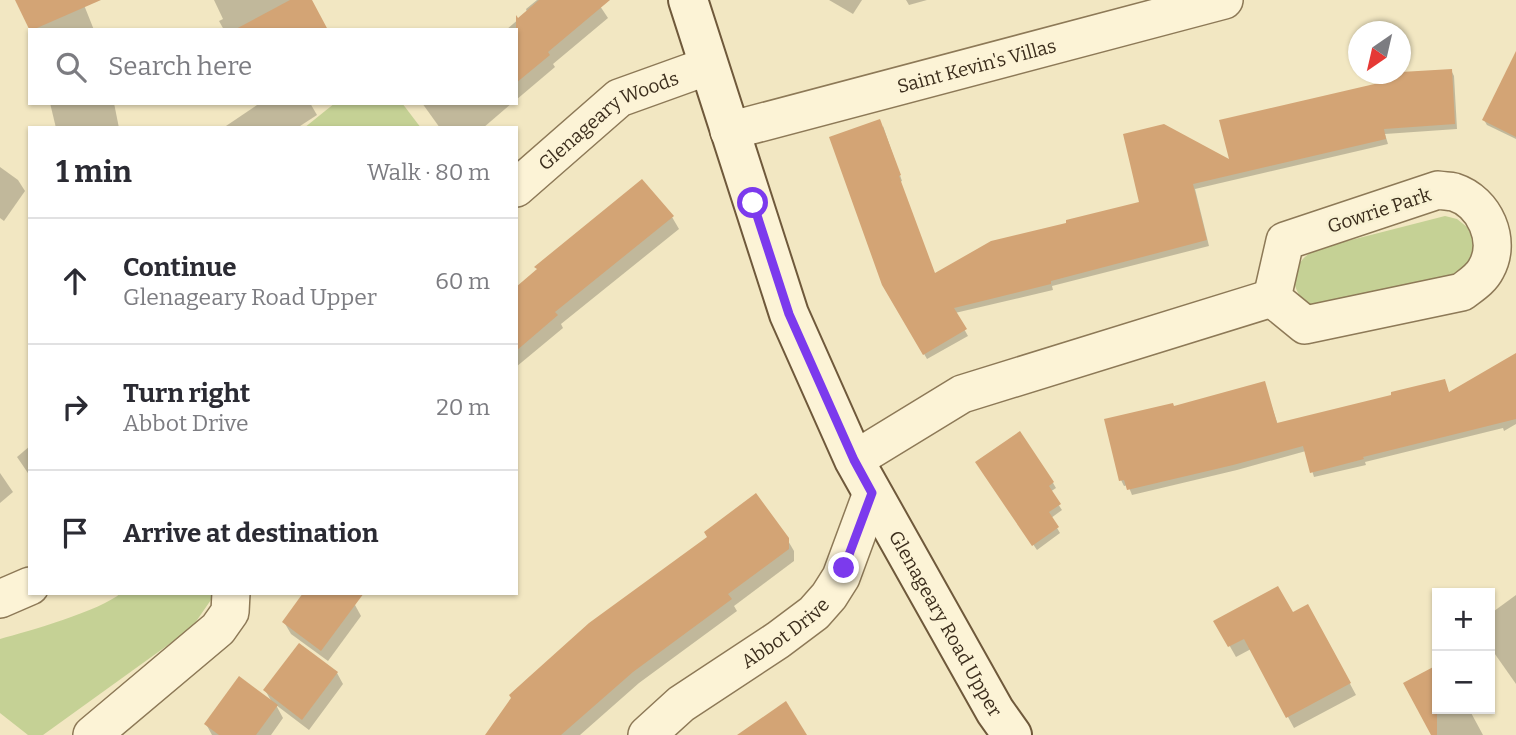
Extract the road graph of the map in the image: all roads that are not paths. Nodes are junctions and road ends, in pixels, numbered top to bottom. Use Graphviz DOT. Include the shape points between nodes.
graph roads {
  1 [pos="688,0"];
  2 [pos="1224,0"];
  3 [pos="708,66"];
  4 [pos="729,131"];
  5 [pos="518,186"];
  6 [pos="1272,298"];
  7 [pos="854,460"];
  8 [pos="872,493"];
  9 [pos="28,587"];
  10 [pos="231,595"];
  11 [pos="0,599"];
  12 [pos="92,735"];
  13 [pos="647,735"];
  14 [pos="1012,735"];
  1 -- 3 [label="main road, Glenageary Road Upper"];
  2 -- 4 [label="street, Saint Kevin's Villas"];
  3 -- 4 [label="main road, Glenageary Road Upper"];
  3 -- 5 [label="street, Glenageary Woods" via="619,97"];
  4 -- 7 [label="main road, Glenageary Road Upper" via="789,314"];
  6 -- 6 [label="street, Gowrie Park" via="1305,325 1462,292 1486,269 1493,252 1492,232 1469,200 1438,190 1285,241"];
  6 -- 7 [label="street" via="962,394"];
  7 -- 8 [label="main road, Glenageary Road Upper"];
  8 -- 13 [label="street, Abbot Drive" via="841,577 814,613 681,704"];
  8 -- 14 [label="main road, Glenageary Road Upper"];
  9 -- 11 [label="street"];
  10 -- 12 [label="street" via="230,612 218,629"];
}
